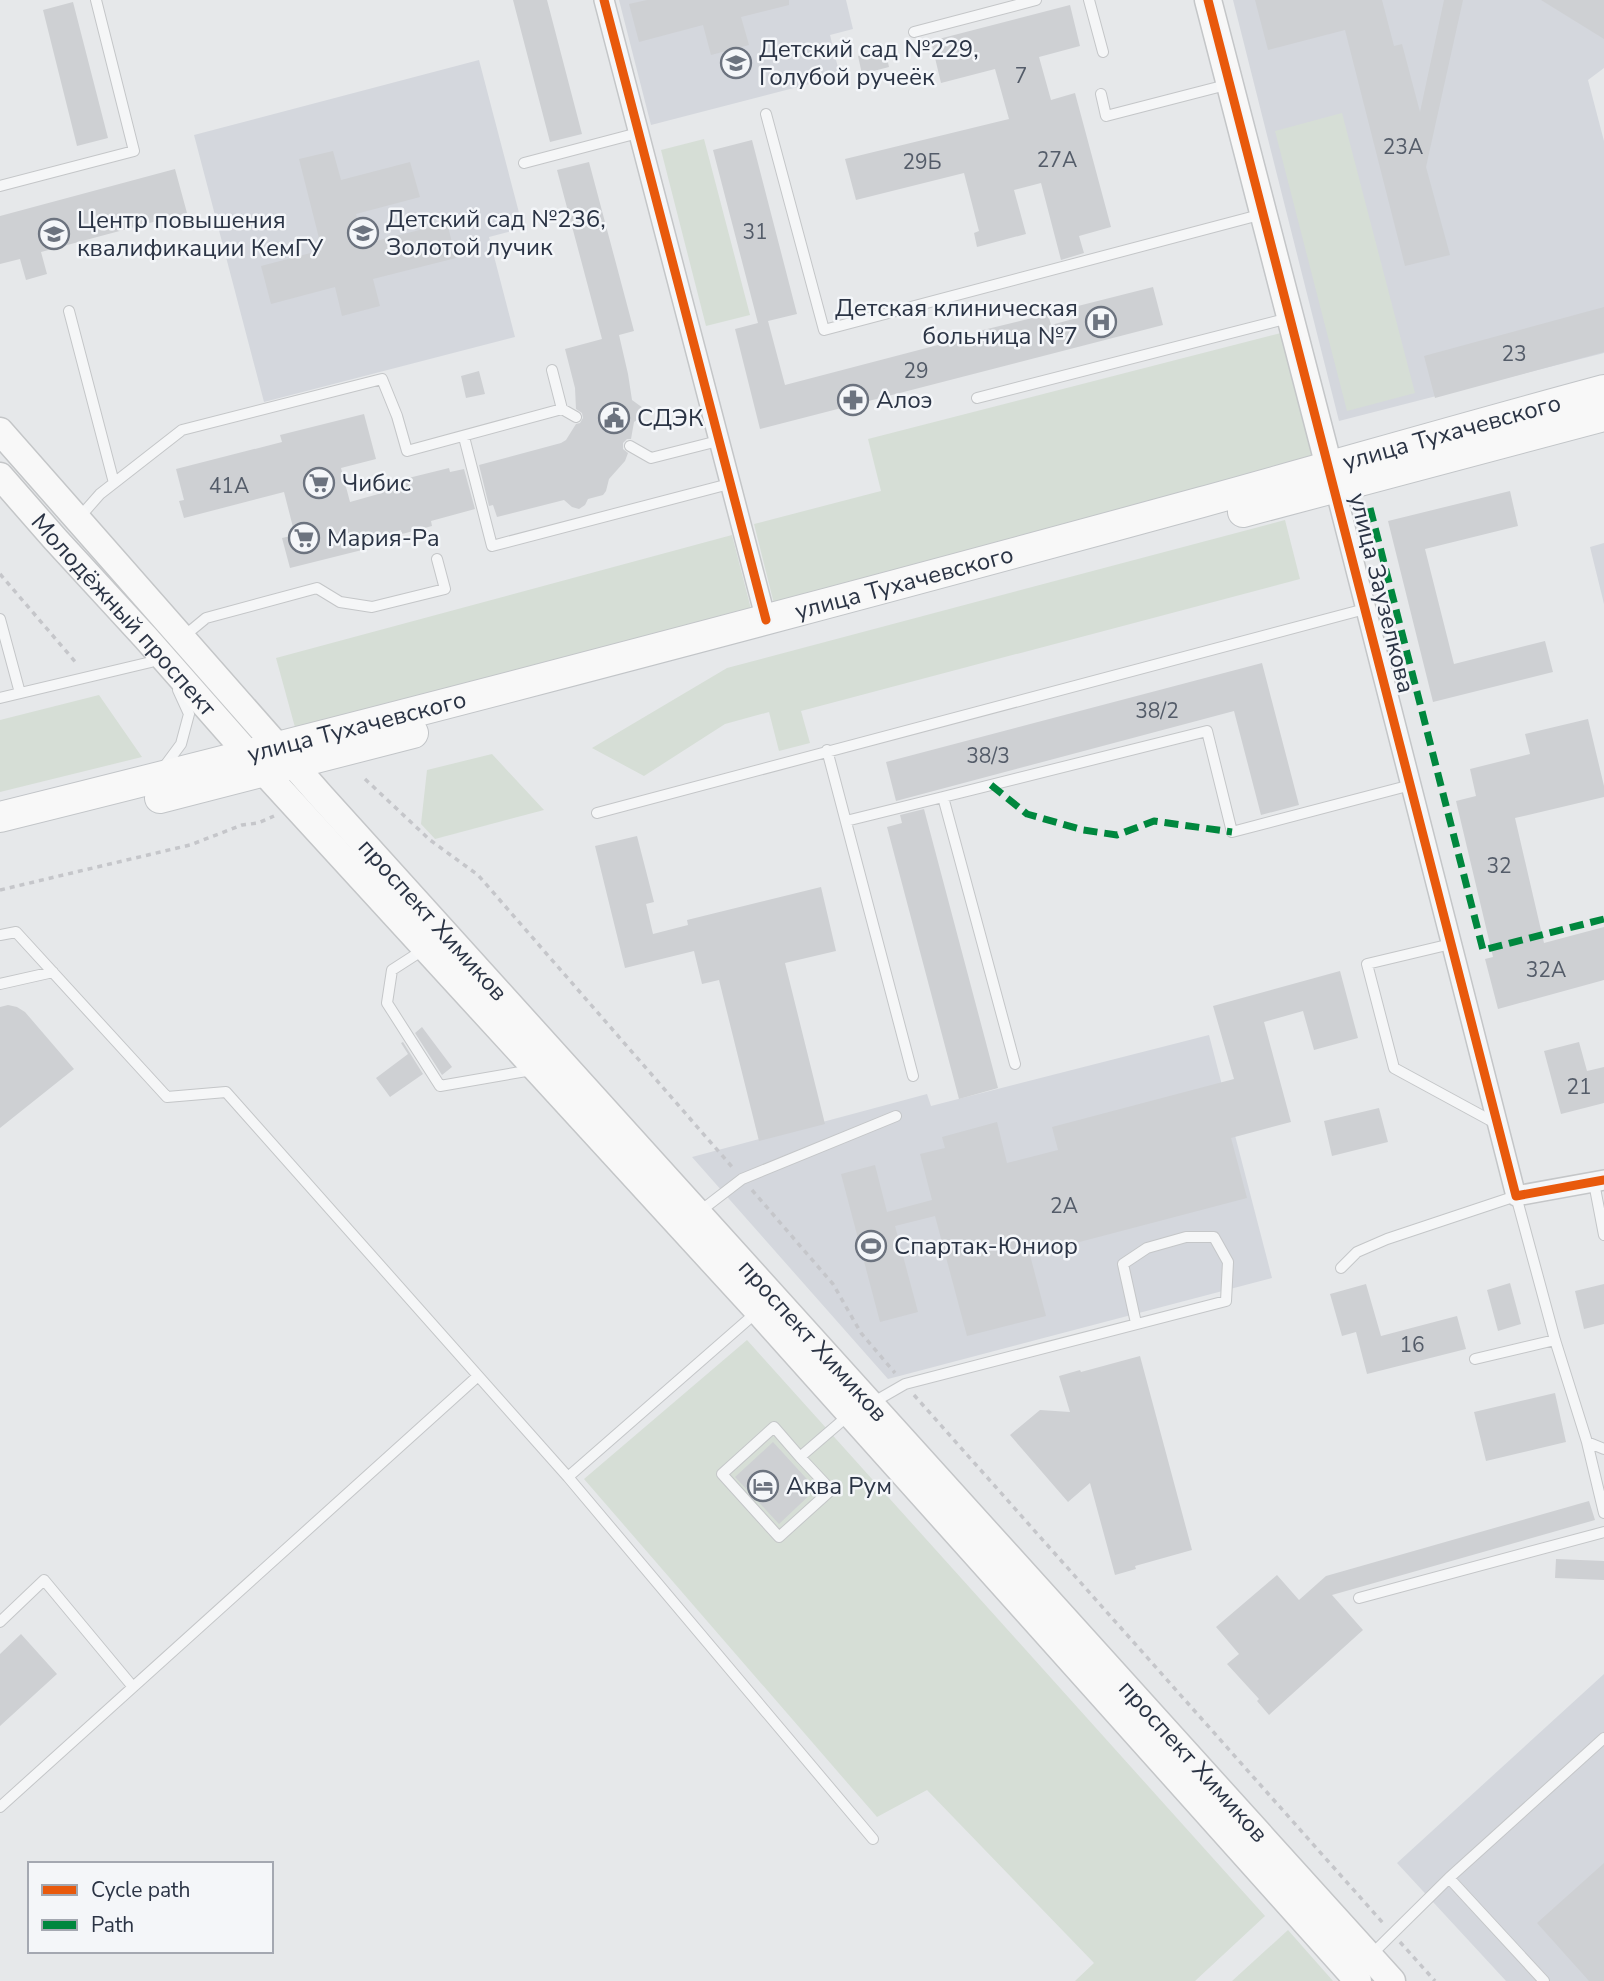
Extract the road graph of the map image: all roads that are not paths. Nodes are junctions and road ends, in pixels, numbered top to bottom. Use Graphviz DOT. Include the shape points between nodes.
graph roads {
  1 [pos="96,0"];
  2 [pos="604,0"];
  3 [pos="1036,0"];
  4 [pos="1089,0"];
  5 [pos="1208,0"];
  6 [pos="914,32"];
  7 [pos="1103,52"];
  8 [pos="1230,83"];
  9 [pos="1101,94"];
  10 [pos="766,114"];
  11 [pos="638,133"];
  12 [pos="524,163"];
  13 [pos="0,186"];
  14 [pos="1263,214"];
  15 [pos="69,311"];
  16 [pos="1290,317"];
  17 [pos="552,370"];
  18 [pos="1604,390"];
  19 [pos="977,398"];
  20 [pos="562,409"];
  21 [pos="576,416"];
  22 [pos="1604,416"];
  23 [pos="0,432"];
  24 [pos="464,437"];
  25 [pos="718,441"];
  26 [pos="630,446"];
  27 [pos="0,476"];
  28 [pos="1332,477"];
  29 [pos="114,483"];
  30 [pos="729,484"];
  31 [pos="77,520"];
  32 [pos="437,559"];
  33 [pos="1365,609"];
  34 [pos="0,619"];
  35 [pos="765,620"];
  36 [pos="181,638"];
  37 [pos="152,656"];
  38 [pos="173,685"];
  39 [pos="20,693"];
  40 [pos="0,698"];
  41 [pos="234,699"];
  42 [pos="827,750"];
  43 [pos="271,759"];
  44 [pos="156,778"];
  45 [pos="1411,785"];
  46 [pos="943,797"];
  47 [pos="597,813"];
  48 [pos="0,817"];
  49 [pos="846,821"];
  50 [pos="0,838"];
  51 [pos="0,935"];
  52 [pos="1451,944"];
  53 [pos="426,947"];
  54 [pos="52,972"];
  55 [pos="0,984"];
  56 [pos="1015,1064"];
  57 [pos="537,1069"];
  58 [pos="913,1076"];
  59 [pos="896,1116"];
  60 [pos="1497,1124"];
  61 [pos="1599,1181"];
  62 [pos="1516,1196"];
  63 [pos="699,1212"];
  64 [pos="1604,1235"];
  65 [pos="1341,1268"];
  66 [pos="766,1304"];
  67 [pos="1136,1323"];
  68 [pos="1555,1340"];
  69 [pos="1475,1359"];
  70 [pos="478,1376"];
  71 [pos="860,1409"];
  72 [pos="1587,1442"];
  73 [pos="1604,1449"];
  74 [pos="800,1457"];
  75 [pos="568,1477"];
  76 [pos="1604,1513"];
  77 [pos="1604,1532"];
  78 [pos="1359,1598"];
  79 [pos="0,1622"];
  80 [pos="133,1687"];
  81 [pos="1604,1738"];
  82 [pos="0,1807"];
  83 [pos="873,1839"];
  84 [pos="1449,1878"];
  85 [pos="1360,1970"];
  86 [pos="1392,1981"];
  87 [pos="1544,1981"];
  1 -- 13 [label="lane" via="134,151"];
  2 -- 11 [label="street"];
  3 -- 6 [label="lane"];
  4 -- 7 [label="lane"];
  5 -- 8 [label="main road, улица Заузелкова"];
  8 -- 9 [label="lane" via="1106,116"];
  8 -- 14 [label="main road, улица Заузелкова"];
  10 -- 14 [label="lane" via="824,330"];
  11 -- 12 [label="lane"];
  11 -- 25 [label="street"];
  14 -- 16 [label="main road, улица Заузелкова"];
  15 -- 29 [label="lane"];
  16 -- 19 [label="lane"];
  16 -- 28 [label="main road, улица Заузелкова"];
  17 -- 20 [label="lane"];
  18 -- 28 [label="main road, улица Тухачевского"];
  20 -- 21 [label="lane"];
  20 -- 24 [label="lane"];
  22 -- 28 [label="main road, улица Тухачевского"];
  23 -- 31 [label="main road, Молодёжный проспект"];
  24 -- 29 [label="lane" via="407,451 382,379 182,430"];
  24 -- 30 [label="lane" via="492,546"];
  25 -- 26 [label="lane" via="651,458"];
  25 -- 30 [label="street"];
  27 -- 37 [label="main road, Молодёжный проспект"];
  28 -- 33 [label="street, улица Заузелкова"];
  28 -- 35 [label="main road, улица Тухачевского"];
  28 -- 43 [label="main road, улица Тухачевского"];
  29 -- 31 [label="lane"];
  30 -- 35 [label="street"];
  31 -- 36 [label="main road, Молодёжный проспект"];
  32 -- 36 [label="lane" via="445,589 372,607 340,602 317,587 206,618"];
  33 -- 42 [label="lane"];
  33 -- 45 [label="street, улица Заузелкова"];
  34 -- 39 [label="lane"];
  35 -- 43 [label="main road, улица Тухачевского"];
  36 -- 41 [label="main road, Молодёжный проспект"];
  37 -- 39 [label="lane"];
  37 -- 43 [label="main road, Молодёжный проспект"];
  38 -- 44 [label="lane" via="189,714 181,744"];
  39 -- 40 [label="lane"];
  41 -- 43 [label="main road, проспект Химиков"];
  42 -- 47 [label="lane"];
  42 -- 49 [label="lane"];
  43 -- 44 [label="main road, улица Тухачевского"];
  43 -- 50 [label="main road, улица Тухачевского"];
  43 -- 53 [label="main road, проспект Химиков"];
  43 -- 63 [label="main road, проспект Химиков"];
  44 -- 48 [label="main road, улица Тухачевского"];
  45 -- 46 [label="lane" via="1232,832 1207,731"];
  45 -- 52 [label="street, улица Заузелкова"];
  46 -- 49 [label="lane"];
  46 -- 56 [label="lane"];
  49 -- 58 [label="lane"];
  51 -- 54 [label="lane" via="16,932"];
  52 -- 60 [label="street, улица Заузелкова"];
  52 -- 60 [label="lane" via="1367,964 1394,1068"];
  53 -- 57 [label="main road, проспект Химиков"];
  53 -- 57 [label="lane" via="392,970 387,1003 440,1086"];
  54 -- 55 [label="lane"];
  54 -- 70 [label="lane" via="167,1097 226,1092"];
  57 -- 66 [label="main road, проспект Химиков"];
  59 -- 63 [label="lane" via="742,1179"];
  60 -- 62 [label="street, улица Заузелкова"];
  61 -- 62 [label="street"];
  61 -- 64 [label="lane"];
  62 -- 65 [label="lane" via="1387,1239 1357,1252"];
  62 -- 68 [label="lane"];
  63 -- 66 [label="main road, проспект Химиков"];
  66 -- 71 [label="main road, проспект Химиков"];
  66 -- 75 [label="lane"];
  67 -- 67 [label="lane" via="1123,1265 1147,1248 1186,1237 1214,1237 1228,1262 1226,1301"];
  67 -- 71 [label="lane" via="905,1384"];
  68 -- 69 [label="lane"];
  68 -- 72 [label="lane"];
  70 -- 75 [label="lane"];
  70 -- 80 [label="lane"];
  71 -- 74 [label="lane"];
  71 -- 85 [label="main road, проспект Химиков"];
  72 -- 73 [label="lane"];
  72 -- 76 [label="lane"];
  74 -- 74 [label="lane" via="774,1427 722,1474 779,1537 831,1490"];
  75 -- 83 [label="lane"];
  77 -- 78 [label="lane"];
  79 -- 80 [label="lane" via="44,1580"];
  80 -- 82 [label="lane"];
  81 -- 84 [label="lane"];
  84 -- 85 [label="lane"];
  84 -- 87 [label="lane"];
  85 -- 86 [label="main road, проспект Химиков"];
}
